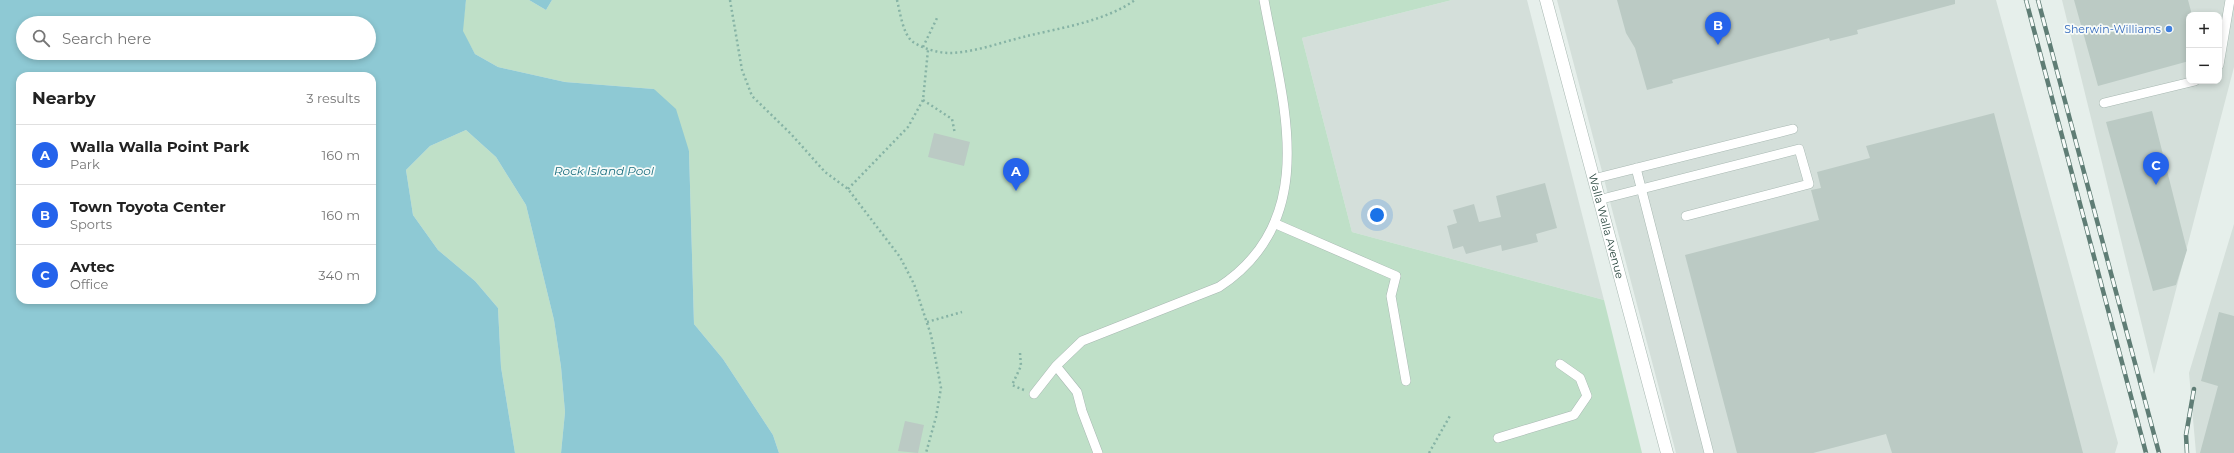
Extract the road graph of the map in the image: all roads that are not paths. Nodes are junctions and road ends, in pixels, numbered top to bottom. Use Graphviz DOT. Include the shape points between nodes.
graph roads {
  1 [pos="1264,0"];
  2 [pos="1546,0"];
  3 [pos="2230,0"];
  4 [pos="2222,48"];
  5 [pos="2186,83"];
  6 [pos="2104,103"];
  7 [pos="1793,128"];
  8 [pos="1636,168"];
  9 [pos="1593,179"];
  10 [pos="1641,189"];
  11 [pos="1598,200"];
  12 [pos="1686,216"];
  13 [pos="1276,224"];
  14 [pos="1560,364"];
  15 [pos="1056,366"];
  16 [pos="1406,381"];
  17 [pos="1034,394"];
  18 [pos="1498,438"];
  19 [pos="1098,453"];
  20 [pos="1667,453"];
  21 [pos="1709,453"];
  1 -- 13 [label="lane" via="1288,139 1285,196"];
  2 -- 9 [label="street, Walla Walla Avenue"];
  3 -- 4 [label="lane"];
  5 -- 6 [label="lane"];
  7 -- 8 [label="lane"];
  8 -- 9 [label="lane"];
  8 -- 10 [label="lane"];
  9 -- 11 [label="street, Walla Walla Avenue"];
  10 -- 11 [label="lane"];
  10 -- 12 [label="lane" via="1799,148 1808,184"];
  10 -- 21 [label="lane"];
  11 -- 20 [label="street, Walla Walla Avenue"];
  13 -- 15 [label="lane" via="1253,259 1230,280 1213,290 1082,341"];
  13 -- 16 [label="lane" via="1396,276 1391,296"];
  14 -- 18 [label="lane" via="1580,378 1587,396 1574,415"];
  15 -- 17 [label="lane"];
  15 -- 19 [label="lane" via="1077,392"];
}
